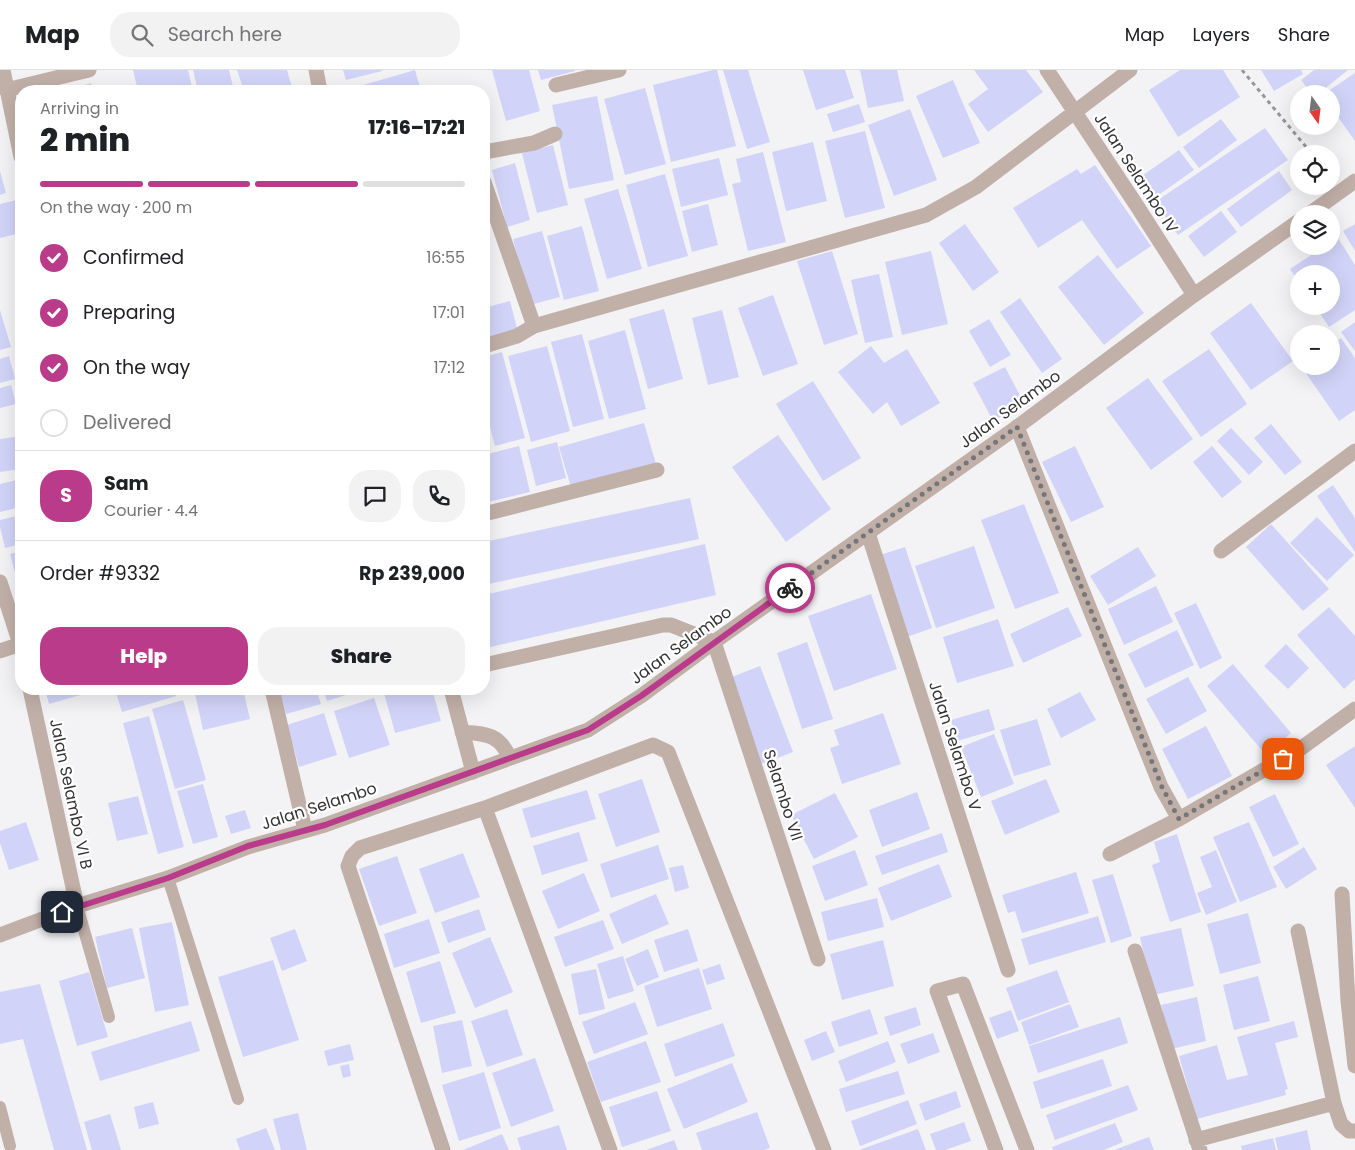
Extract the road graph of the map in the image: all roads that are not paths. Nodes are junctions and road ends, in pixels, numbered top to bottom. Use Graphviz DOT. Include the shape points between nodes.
graph roads {
  1 [pos="3,70"];
  2 [pos="89,70"];
  3 [pos="316,70"];
  4 [pos="619,70"];
  5 [pos="1047,70"];
  6 [pos="1130,70"];
  7 [pos="27,85"];
  8 [pos="319,85"];
  9 [pos="556,85"];
  10 [pos="15,88"];
  11 [pos="6,90"];
  12 [pos="1076,112"];
  13 [pos="15,130"];
  14 [pos="555,134"];
  15 [pos="490,151"];
  16 [pos="1355,182"];
  17 [pos="490,199"];
  18 [pos="1322,205"];
  19 [pos="1290,227"];
  20 [pos="1194,295"];
  21 [pos="534,326"];
  22 [pos="490,344"];
  23 [pos="1017,427"];
  24 [pos="1355,451"];
  25 [pos="657,470"];
  26 [pos="490,512"];
  27 [pos="868,533"];
  28 [pos="1221,551"];
  29 [pos="0,582"];
  30 [pos="15,627"];
  31 [pos="714,642"];
  32 [pos="15,647"];
  33 [pos="0,651"];
  34 [pos="490,664"];
  35 [pos="31,695"];
  36 [pos="273,695"];
  37 [pos="453,695"];
  38 [pos="1355,709"];
  39 [pos="462,732"];
  40 [pos="510,758"];
  41 [pos="473,772"];
  42 [pos="485,808"];
  43 [pos="1179,819"];
  44 [pos="305,830"];
  45 [pos="1110,854"];
  46 [pos="168,878"];
  47 [pos="1342,894"];
  48 [pos="77,906"];
  49 [pos="1298,931"];
  50 [pos="0,934"];
  51 [pos="1135,951"];
  52 [pos="818,959"];
  53 [pos="1008,970"];
  54 [pos="109,1017"];
  55 [pos="1355,1066"];
  56 [pos="238,1099"];
  57 [pos="1334,1103"];
  58 [pos="0,1107"];
  59 [pos="1355,1131"];
  60 [pos="1198,1145"];
  61 [pos="10,1146"];
  62 [pos="443,1150"];
  63 [pos="610,1150"];
  64 [pos="824,1150"];
  65 [pos="996,1150"];
  66 [pos="1027,1150"];
  1 -- 11 [label="street"];
  2 -- 7 [label="street"];
  3 -- 8 [label="street"];
  4 -- 9 [label="street"];
  5 -- 12 [label="street, Jalan Selambo IV"];
  6 -- 12 [label="street"];
  10 -- 11 [label="street"];
  11 -- 13 [label="street"];
  12 -- 20 [label="street, Jalan Selambo IV"];
  12 -- 21 [label="street" via="976,187 926,215"];
  14 -- 15 [label="street" via="534,143"];
  16 -- 18 [label="street"];
  17 -- 21 [label="street"];
  19 -- 20 [label="street, Jalan Selambo"];
  20 -- 23 [label="street, Jalan Selambo"];
  21 -- 22 [label="street" via="517,336"];
  23 -- 27 [label="street, Jalan Selambo"];
  23 -- 43 [label="street" via="1162,787"];
  24 -- 28 [label="street"];
  25 -- 26 [label="street"];
  27 -- 31 [label="street, Jalan Selambo"];
  27 -- 53 [label="street, Jalan Selambo V"];
  29 -- 30 [label="street"];
  31 -- 34 [label="street" via="671,625 663,625"];
  31 -- 40 [label="street, Jalan Selambo" via="588,730"];
  31 -- 52 [label="street, Selambo VII"];
  32 -- 33 [label="street"];
  35 -- 48 [label="street, Jalan Selambo VI B"];
  36 -- 44 [label="street"];
  37 -- 39 [label="street"];
  38 -- 43 [label="street" via="1300,749"];
  39 -- 40 [label="street" via="487,734 504,744"];
  39 -- 41 [label="street"];
  40 -- 41 [label="street, Jalan Selambo"];
  41 -- 44 [label="street, Jalan Selambo"];
  42 -- 62 [label="street" via="360,848 348,866"];
  42 -- 63 [label="street"];
  42 -- 64 [label="street" via="653,745 668,752"];
  43 -- 45 [label="street"];
  44 -- 46 [label="street, Jalan Selambo" via="248,846"];
  46 -- 48 [label="street, Jalan Selambo"];
  46 -- 56 [label="lane"];
  47 -- 55 [label="street"];
  48 -- 50 [label="street, Jalan Selambo"];
  48 -- 54 [label="lane"];
  49 -- 57 [label="street"];
  51 -- 60 [label="street"];
  57 -- 59 [label="street" via="1341,1124"];
  57 -- 60 [label="street"];
  58 -- 61 [label="lane"];
  65 -- 66 [label="street" via="937,991 963,984"];
}
